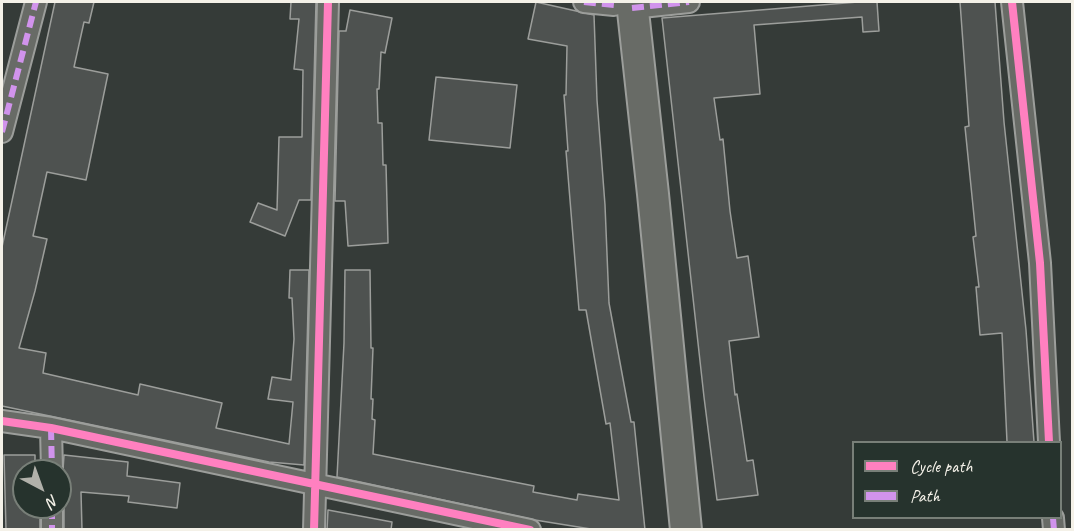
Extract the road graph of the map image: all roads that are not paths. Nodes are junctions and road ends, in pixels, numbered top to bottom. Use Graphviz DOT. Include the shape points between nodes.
graph roads {
  1 [pos="36,2"];
  2 [pos="328,2"];
  3 [pos="584,2"];
  4 [pos="689,2"];
  5 [pos="1012,2"];
  6 [pos="623,4"];
  7 [pos="2,132"];
  8 [pos="2,420"];
  9 [pos="51,428"];
  10 [pos="1049,441"];
  11 [pos="52,459"];
  12 [pos="314,485"];
  13 [pos="314,530"];
  14 [pos="530,530"];
  15 [pos="666,530"];
  16 [pos="686,530"];
  1 -- 7 [label="street"];
  2 -- 12 [label="street"];
  3 -- 6 [label="street"];
  4 -- 6 [label="street"];
  5 -- 10 [label="street" via="1040,263"];
  6 -- 15 [label="main road"];
  6 -- 16 [label="main road" via="654,205"];
  8 -- 9 [label="street"];
  9 -- 11 [label="street"];
  9 -- 12 [label="street"];
  12 -- 13 [label="street"];
  12 -- 14 [label="street"];
}
